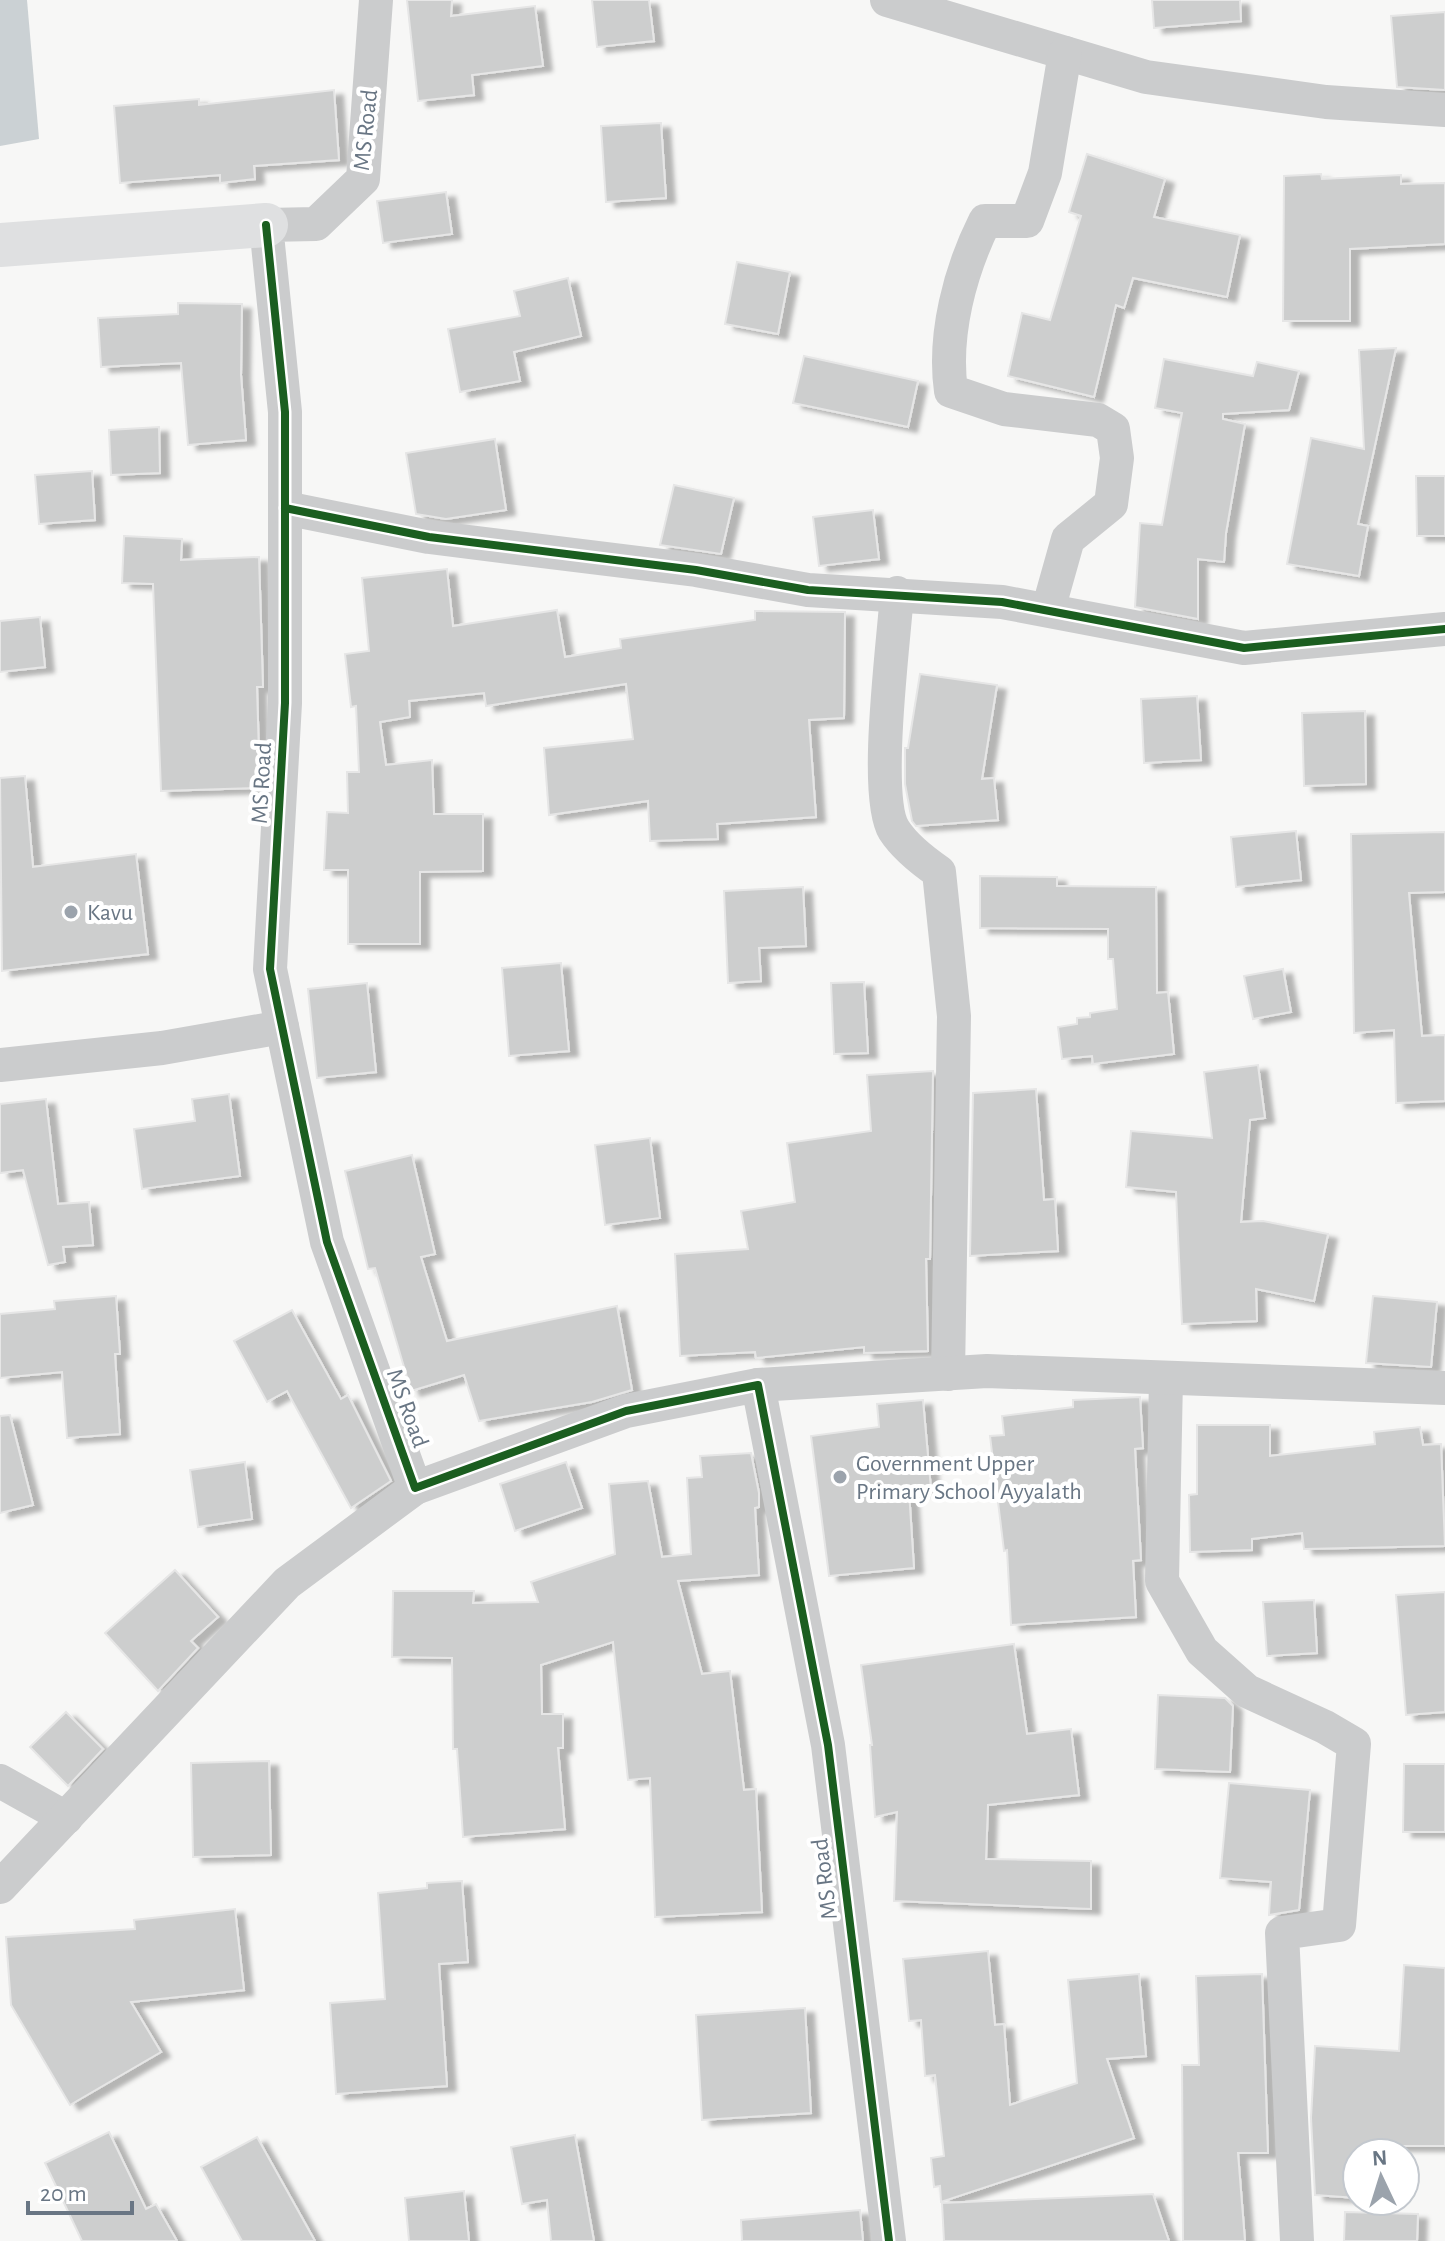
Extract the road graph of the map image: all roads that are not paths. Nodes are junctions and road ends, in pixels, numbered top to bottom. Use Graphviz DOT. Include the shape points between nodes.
graph roads {
  1 [pos="376,0"];
  2 [pos="887,0"];
  3 [pos="1065,53"];
  4 [pos="1445,110"];
  5 [pos="266,225"];
  6 [pos="0,245"];
  7 [pos="285,508"];
  8 [pos="897,593"];
  9 [pos="1048,610"];
  10 [pos="1445,629"];
  11 [pos="282,1027"];
  12 [pos="0,1065"];
  13 [pos="948,1374"];
  14 [pos="1166,1378"];
  15 [pos="758,1385"];
  16 [pos="1445,1388"];
  17 [pos="415,1488"];
  18 [pos="0,1781"];
  19 [pos="66,1818"];
  20 [pos="0,1887"];
  21 [pos="889,2241"];
  22 [pos="1297,2241"];
  1 -- 5 [label="street, MS Road" via="363,179 316,224"];
  2 -- 3 [label="street"];
  3 -- 4 [label="street" via="1146,77 1326,102"];
  3 -- 9 [label="street" via="1045,173 1027,221 985,221 966,260 947,364 951,391 1004,409 1098,420 1113,429 1117,458 1111,504 1068,539"];
  5 -- 6 [label="street"];
  5 -- 7 [label="street, MS Road" via="285,412"];
  7 -- 8 [label="street" via="429,537 696,570 808,590"];
  7 -- 11 [label="street, MS Road" via="285,703 270,969"];
  8 -- 9 [label="street"];
  8 -- 13 [label="street" via="884,795 893,829 939,872 954,1016"];
  9 -- 10 [label="street" via="1244,648"];
  11 -- 12 [label="street" via="162,1048"];
  11 -- 17 [label="street, MS Road" via="327,1242"];
  13 -- 14 [label="street"];
  13 -- 15 [label="street"];
  14 -- 16 [label="street"];
  14 -- 22 [label="street" via="1162,1581 1202,1651 1247,1691 1354,1744 1339,1925 1282,1933"];
  15 -- 17 [label="street" via="626,1411"];
  15 -- 21 [label="street, MS Road" via="828,1745"];
  17 -- 19 [label="street" via="287,1583"];
  18 -- 19 [label="street"];
  19 -- 20 [label="street"];
}
